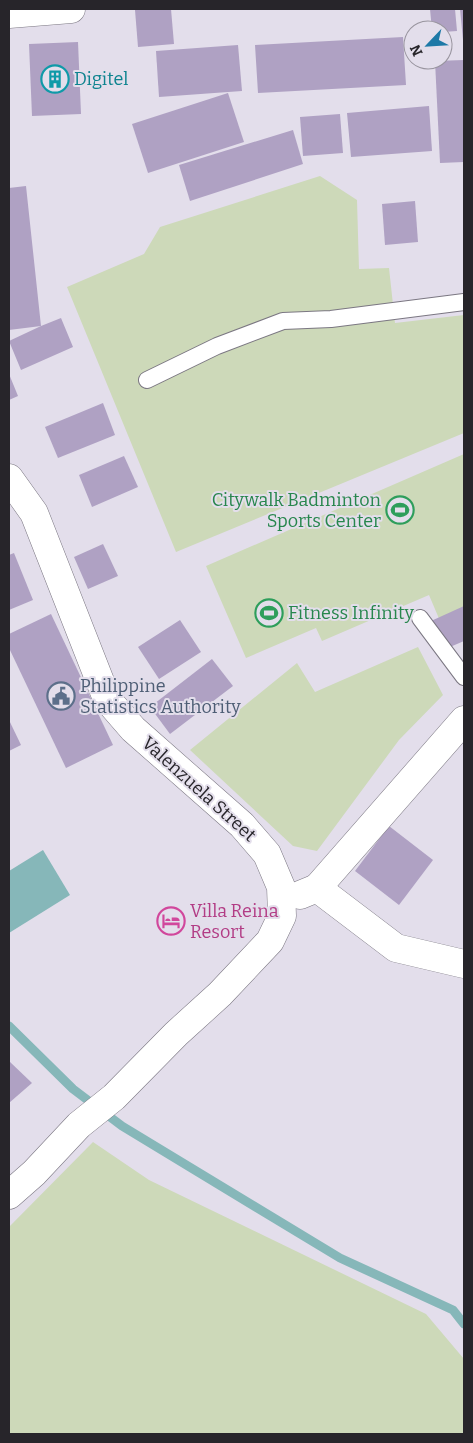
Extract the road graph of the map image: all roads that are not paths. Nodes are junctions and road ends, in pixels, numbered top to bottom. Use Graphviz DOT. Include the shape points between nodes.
graph roads {
  1 [pos="71,9"];
  2 [pos="9,14"];
  3 [pos="464,302"];
  4 [pos="147,380"];
  5 [pos="9,478"];
  6 [pos="420,618"];
  7 [pos="464,677"];
  8 [pos="462,728"];
  9 [pos="317,888"];
  10 [pos="282,902"];
  11 [pos="464,964"];
  12 [pos="9,1195"];
  1 -- 2 [label="street"];
  3 -- 4 [label="lane" via="331,319 283,321 216,346"];
  5 -- 10 [label="street, Valenzuela Street" via="34,514 107,700 133,729 242,825 267,854 281,887"];
  6 -- 7 [label="lane"];
  8 -- 9 [label="street"];
  9 -- 10 [label="street"];
  9 -- 11 [label="street" via="396,948"];
  10 -- 12 [label="street, Valenzuela Street" via="282,916 270,941 114,1097 79,1124"];
}
